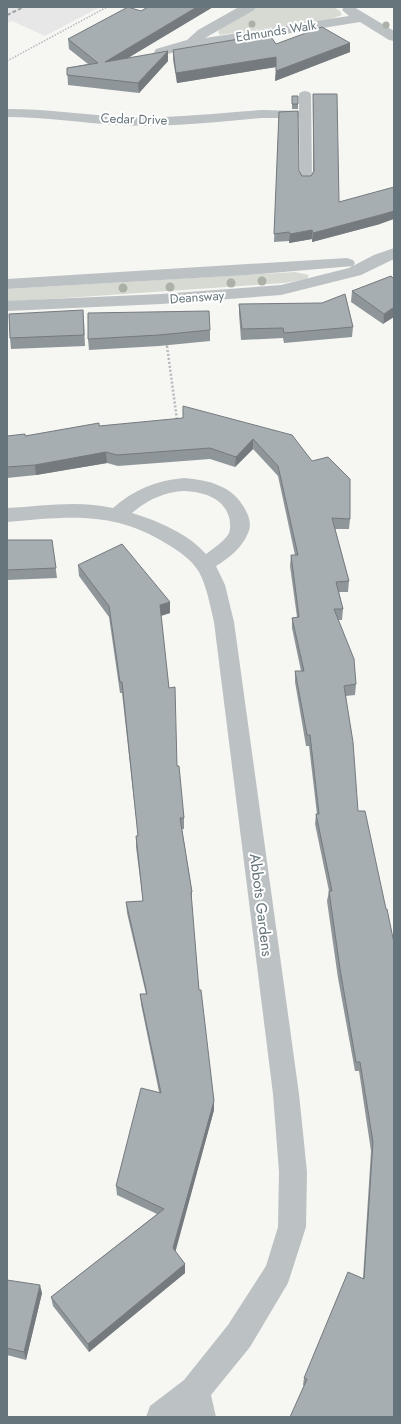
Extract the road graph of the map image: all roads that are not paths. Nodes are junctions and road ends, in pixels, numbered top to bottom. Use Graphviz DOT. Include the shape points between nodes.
graph roads {
  1 [pos="249,7"];
  2 [pos="344,7"];
  3 [pos="361,18"];
  4 [pos="394,37"];
  5 [pos="191,43"];
  6 [pos="161,52"];
  7 [pos="305,94"];
  8 [pos="7,113"];
  9 [pos="262,114"];
  10 [pos="305,115"];
  11 [pos="306,180"];
  12 [pos="387,255"];
  13 [pos="7,284"];
  14 [pos="7,306"];
  15 [pos="7,515"];
  16 [pos="118,515"];
  17 [pos="205,564"];
  18 [pos="198,1404"];
  19 [pos="161,1417"];
  1 -- 5 [label="street, Edmunds Walk" via="203,33"];
  2 -- 3 [label="street"];
  3 -- 4 [label="street"];
  3 -- 5 [label="street, Edmunds Walk"];
  5 -- 6 [label="street, Edmunds Walk"];
  7 -- 10 [label="lane"];
  8 -- 9 [label="street, Cedar Drive" via="37,112 120,121 186,120"];
  9 -- 10 [label="lane"];
  10 -- 11 [label="lane"];
  12 -- 13 [label="street, Deansway" via="308,266"];
  12 -- 14 [label="street, Deansway" via="355,272 281,290"];
  15 -- 16 [label="street, Abbots Gardens" via="92,510"];
  16 -- 17 [label="street, Abbots Gardens" via="163,532 183,544"];
  16 -- 17 [label="street" via="131,502 165,487 185,484 198,486 226,497 236,507 240,521 238,534 225,550"];
  17 -- 18 [label="street, Abbots Gardens" via="218,593 224,622 286,1094 293,1172 292,1226 278,1273"];
  18 -- 19 [label="street, Abbots Gardens"];
}
